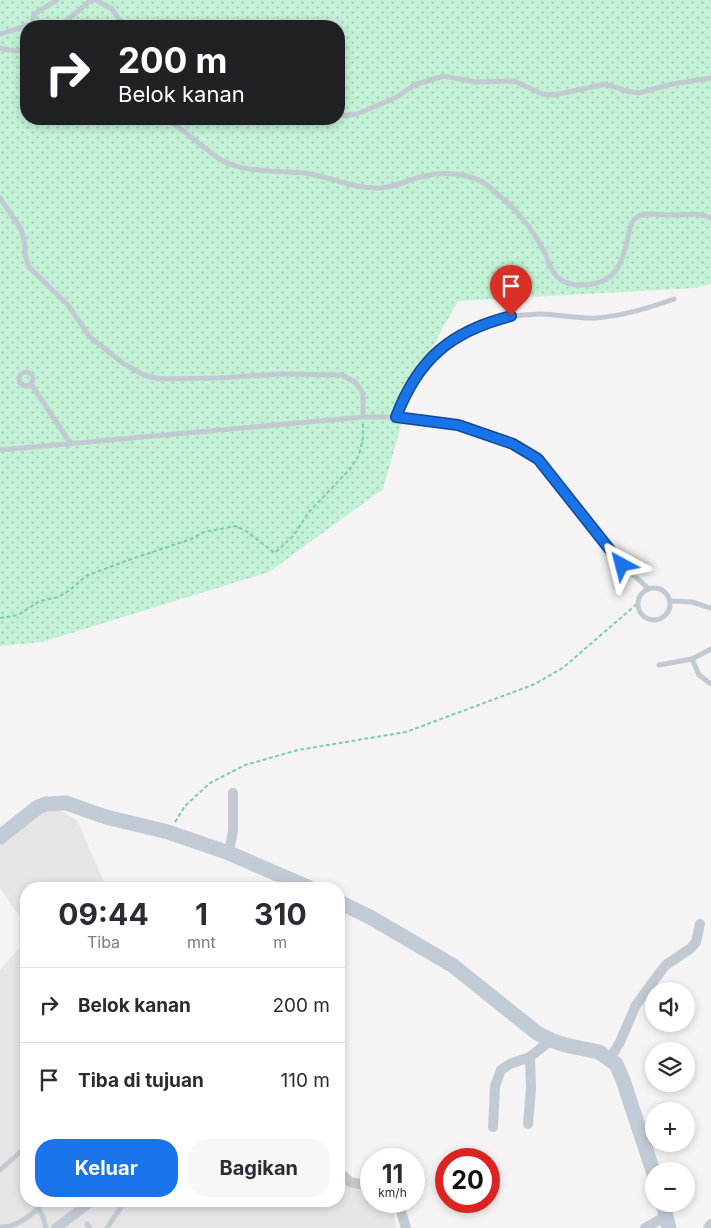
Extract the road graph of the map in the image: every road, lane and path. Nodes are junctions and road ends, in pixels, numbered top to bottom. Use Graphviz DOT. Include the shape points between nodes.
graph roads {
  1 [pos="57,0"];
  2 [pos="92,0"];
  3 [pos="96,0"];
  4 [pos="33,20"];
  5 [pos="67,20"];
  6 [pos="122,20"];
  7 [pos="20,28"];
  8 [pos="0,34"];
  9 [pos="0,48"];
  10 [pos="20,51"];
  11 [pos="711,78"];
  12 [pos="345,115"];
  13 [pos="176,125"];
  14 [pos="0,198"];
  15 [pos="711,218"];
  16 [pos="674,299"];
  17 [pos="31,384"];
  18 [pos="363,417"];
  19 [pos="396,417"];
  20 [pos="71,444"];
  21 [pos="0,450"];
  22 [pos="649,589"];
  23 [pos="670,601"];
  24 [pos="638,603"];
  25 [pos="711,608"];
  26 [pos="0,618"];
  27 [pos="711,649"];
  28 [pos="692,659"];
  29 [pos="660,665"];
  30 [pos="711,684"];
  31 [pos="233,793"];
  32 [pos="168,832"];
  33 [pos="0,837"];
  34 [pos="229,853"];
  35 [pos="296,882"];
  36 [pos="345,905"];
  37 [pos="700,924"];
  38 [pos="551,1040"];
  39 [pos="530,1057"];
  40 [pos="610,1059"];
  41 [pos="528,1124"];
  42 [pos="493,1127"];
  43 [pos="20,1153"];
  44 [pos="650,1162"];
  45 [pos="0,1170"];
  46 [pos="345,1177"];
  47 [pos="360,1184"];
  48 [pos="84,1207"];
  49 [pos="122,1207"];
  50 [pos="38,1209"];
  51 [pos="402,1213"];
  52 [pos="666,1216"];
  53 [pos="711,1224"];
  54 [pos="0,1227"];
  55 [pos="46,1228"];
  56 [pos="56,1228"];
  57 [pos="107,1228"];
  58 [pos="406,1228"];
  59 [pos="645,1228"];
  60 [pos="708,1228"];
  1 -- 4 [label="lane" via="34,14"];
  2 -- 5 [label="lane"];
  3 -- 6 [label="lane" via="112,9"];
  7 -- 8 [label="lane"];
  9 -- 10 [label="lane"];
  11 -- 12 [label="lane" via="639,93 606,84 554,95 542,94 514,81 475,82 444,76 414,85 397,97 356,114"];
  13 -- 15 [label="lane" via="218,159 257,171 295,172 381,188 432,174 476,178 525,218 554,274 567,283 594,283 607,280 614,274 622,258 629,228 642,215 699,214"];
  14 -- 18 [label="lane" via="21,229 29,266 68,304 90,337 124,364 160,379 342,375 355,382 363,392"];
  16 -- 19 [label="lane" via="596,318 541,314 486,322 456,336 416,374"];
  17 -- 20 [label="lane"];
  18 -- 19 [label="lane"];
  18 -- 20 [label="lane"];
  18 -- 26 [label="path" via="359,456 308,513 294,535 275,553 236,526 204,532 86,576 58,597 40,601 18,615"];
  19 -- 22 [label="lane" via="458,425 513,444 538,459 622,565"];
  20 -- 21 [label="lane"];
  22 -- 23 [label="lane" via="660,589"];
  22 -- 24 [label="lane" via="642,593"];
  23 -- 24 [label="lane" via="668,612 654,620 642,613"];
  23 -- 25 [label="lane" via="692,602"];
  24 -- 32 [label="path" via="564,667 535,684 406,732 298,750 245,765 210,783 185,806"];
  27 -- 28 [label="lane"];
  28 -- 29 [label="lane"];
  28 -- 30 [label="lane" via="699,675"];
  31 -- 34 [label="street"];
  32 -- 33 [label="street" via="56,802 38,807"];
  32 -- 34 [label="street"];
  34 -- 35 [label="street"];
  36 -- 38 [label="street" via="452,965"];
  37 -- 40 [label="street" via="696,942 666,965 636,1005"];
  38 -- 39 [label="street"];
  38 -- 40 [label="street" via="599,1052"];
  39 -- 41 [label="street"];
  39 -- 42 [label="street" via="505,1067 499,1073 494,1086"];
  40 -- 44 [label="street" via="623,1080"];
  43 -- 45 [label="lane"];
  46 -- 47 [label="street"];
  48 -- 56 [label="street"];
  49 -- 57 [label="lane"];
  50 -- 54 [label="lane" via="18,1223"];
  50 -- 55 [label="lane"];
  51 -- 58 [label="street"];
  52 -- 59 [label="street"];
  53 -- 60 [label="street"];
}
